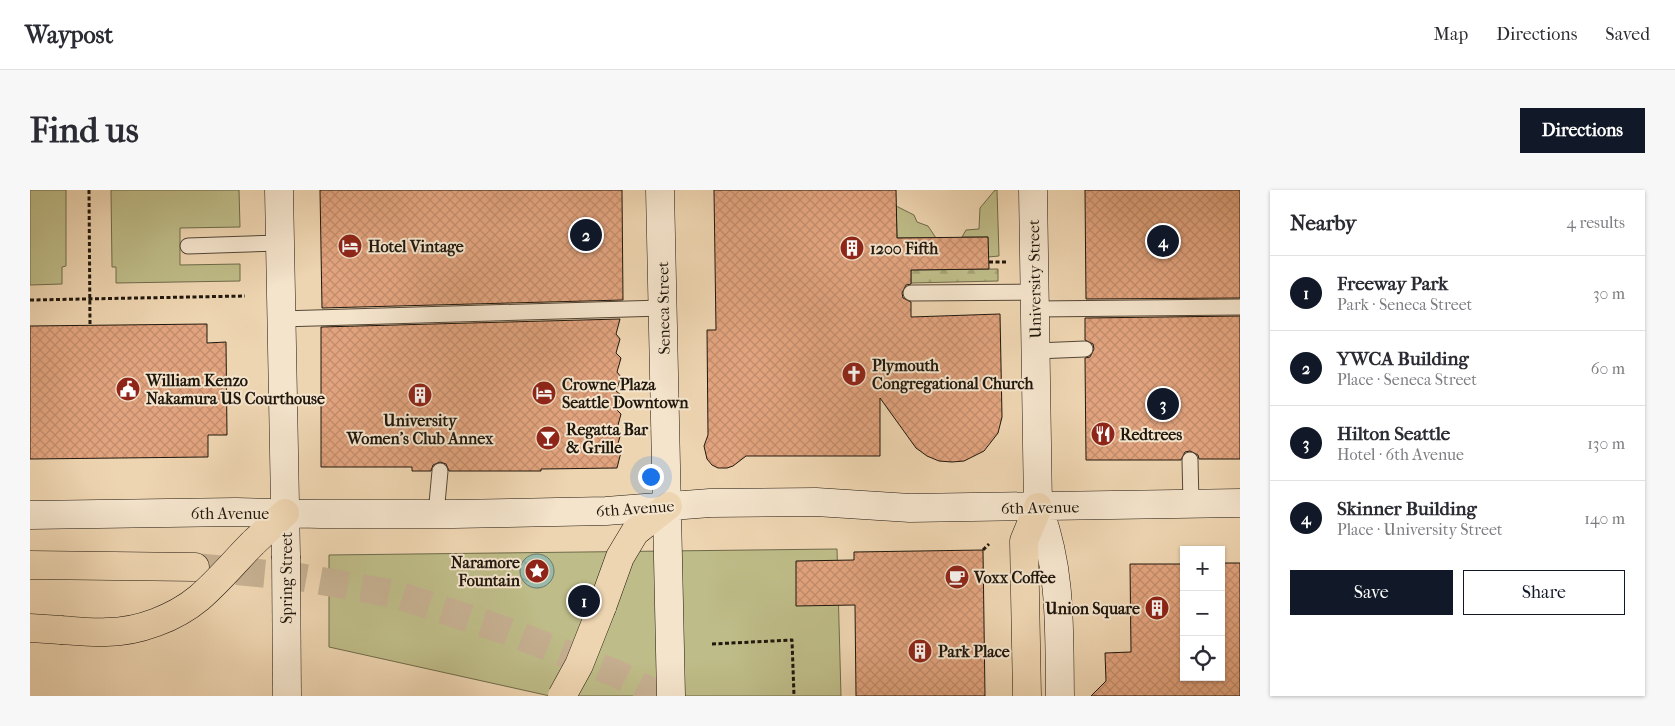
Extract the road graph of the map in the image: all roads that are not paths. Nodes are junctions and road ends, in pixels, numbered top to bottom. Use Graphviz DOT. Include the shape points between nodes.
graph roads {
  1 [pos="279,190"];
  2 [pos="660,190"];
  3 [pos="1033,190"];
  4 [pos="279,243"];
  5 [pos="188,246"];
  6 [pos="911,293"];
  7 [pos="1035,300"];
  8 [pos="1240,307"];
  9 [pos="662,308"];
  10 [pos="280,318"];
  11 [pos="1085,349"];
  12 [pos="1036,351"];
  13 [pos="1190,460"];
  14 [pos="440,471"];
  15 [pos="1240,503"];
  16 [pos="1190,504"];
  17 [pos="668,506"];
  18 [pos="1038,507"];
  19 [pos="285,513"];
  20 [pos="436,514"];
  21 [pos="30,515"];
  22 [pos="30,565"];
  23 [pos="195,567"];
  24 [pos="30,628"];
  25 [pos="287,696"];
  26 [pos="562,696"];
  27 [pos="671,696"];
  28 [pos="1027,696"];
  29 [pos="1060,696"];
  1 -- 4 [label="main road, Spring Street"];
  2 -- 9 [label="main road, Seneca Street"];
  3 -- 7 [label="main road, University Street"];
  4 -- 5 [label="lane"];
  4 -- 10 [label="main road, Spring Street"];
  6 -- 7 [label="lane"];
  7 -- 8 [label="lane"];
  7 -- 12 [label="main road, University Street"];
  9 -- 10 [label="lane"];
  9 -- 17 [label="main road, Seneca Street"];
  10 -- 19 [label="main road, Spring Street"];
  11 -- 12 [label="lane"];
  12 -- 18 [label="main road, University Street"];
  13 -- 16 [label="lane"];
  14 -- 20 [label="lane"];
  15 -- 16 [label="main road, 6th Avenue"];
  16 -- 18 [label="main road, 6th Avenue"];
  17 -- 18 [label="main road, 6th Avenue" via="816,502 910,508"];
  17 -- 20 [label="main road, 6th Avenue" via="606,511"];
  17 -- 26 [label="highway, bridge" via="635,532 620,557 579,665"];
  17 -- 27 [label="main road, Seneca Street"];
  18 -- 28 [label="highway" via="1024,541"];
  18 -- 29 [label="main road, University Street" via="1046,529 1059,601"];
  19 -- 20 [label="main road, 6th Avenue"];
  19 -- 21 [label="main road, 6th Avenue"];
  19 -- 24 [label="highway, bridge" via="210,588 160,620 108,632"];
  19 -- 25 [label="main road, Spring Street, bridge"];
  22 -- 23 [label="highway"];
}
